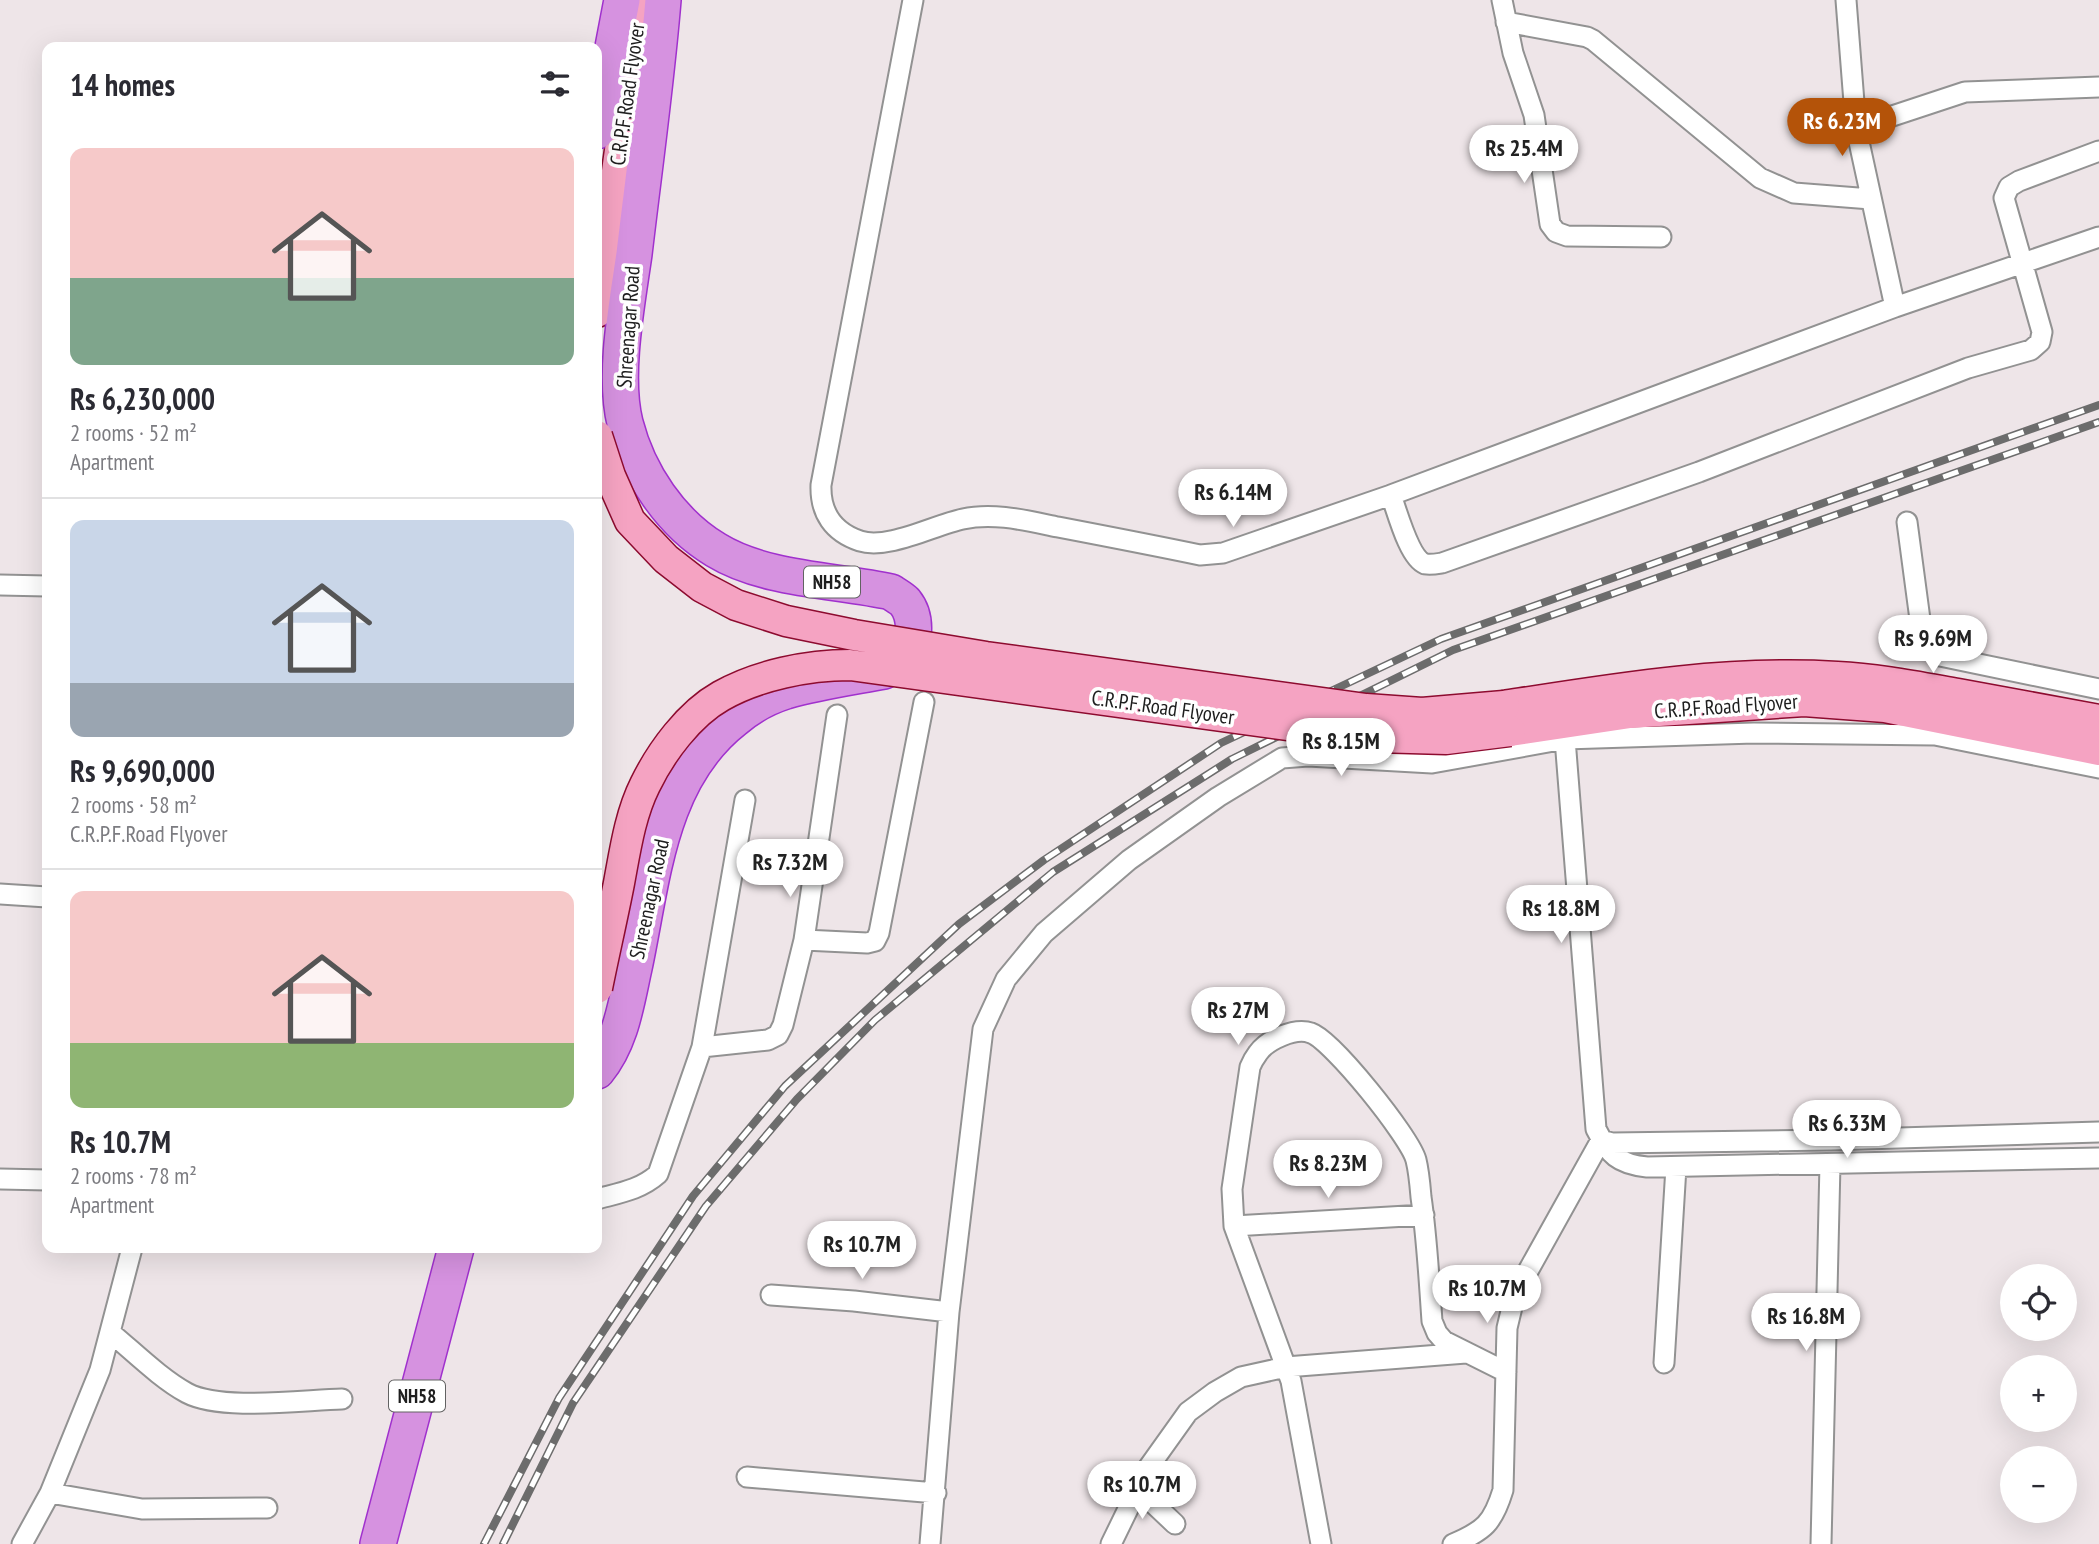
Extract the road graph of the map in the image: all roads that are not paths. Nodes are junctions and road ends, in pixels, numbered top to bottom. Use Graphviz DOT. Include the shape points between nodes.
graph roads {
  1 [pos="622,0"];
  2 [pos="639,0"];
  3 [pos="663,0"];
  4 [pos="913,0"];
  5 [pos="1502,0"];
  6 [pos="1846,0"];
  7 [pos="1506,22"];
  8 [pos="2099,87"];
  9 [pos="602,105"];
  10 [pos="1856,128"];
  11 [pos="2099,151"];
  12 [pos="1871,199"];
  13 [pos="1661,237"];
  14 [pos="2099,237"];
  15 [pos="2022,263"];
  16 [pos="602,277"];
  17 [pos="1895,307"];
  18 [pos="602,451"];
  19 [pos="1391,495"];
  20 [pos="1907,522"];
  21 [pos="0,585"];
  22 [pos="42,586"];
  23 [pos="2099,689"];
  24 [pos="924,702"];
  25 [pos="837,715"];
  26 [pos="2099,720"];
  27 [pos="1565,739"];
  28 [pos="2099,750"];
  29 [pos="2099,768"];
  30 [pos="745,800"];
  31 [pos="0,894"];
  32 [pos="42,897"];
  33 [pos="804,940"];
  34 [pos="602,964"];
  35 [pos="702,1047"];
  36 [pos="602,1065"];
  37 [pos="2099,1132"];
  38 [pos="1601,1140"];
  39 [pos="2099,1158"];
  40 [pos="1830,1164"];
  41 [pos="1676,1167"];
  42 [pos="0,1178"];
  43 [pos="42,1180"];
  44 [pos="602,1198"];
  45 [pos="1424,1215"];
  46 [pos="1234,1226"];
  47 [pos="131,1253"];
  48 [pos="455,1253"];
  49 [pos="474,1253"];
  50 [pos="771,1295"];
  51 [pos="949,1312"];
  52 [pos="111,1333"];
  53 [pos="1468,1353"];
  54 [pos="1664,1363"];
  55 [pos="1286,1367"];
  56 [pos="1506,1372"];
  57 [pos="342,1399"];
  58 [pos="747,1477"];
  59 [pos="1138,1489"];
  60 [pos="50,1493"];
  61 [pos="936,1493"];
  62 [pos="267,1508"];
  63 [pos="1175,1524"];
  64 [pos="22,1544"];
  65 [pos="378,1544"];
  66 [pos="403,1544"];
  67 [pos="930,1544"];
  68 [pos="1111,1544"];
  69 [pos="1321,1544"];
  70 [pos="1453,1544"];
  71 [pos="1821,1544"];
  1 -- 9 [label="highway"];
  2 -- 16 [label="main road, C.R.P.F.Road Flyover"];
  3 -- 36 [label="highway, Shreenagar Road / NH58" via="621,386 625,422 635,449 646,476 681,524 717,551 793,576 891,592 904,601 913,629 908,654 899,663 884,671 784,692 748,709 718,732 690,767 660,840 626,1004 616,1041"];
  4 -- 19 [label="street" via="821,485 820,503 827,517 860,541 880,544 984,516 1199,555 1223,553"];
  5 -- 7 [label="street"];
  6 -- 10 [label="street"];
  7 -- 12 [label="street" via="1593,40 1760,178 1794,193"];
  7 -- 13 [label="street" via="1534,115 1550,224 1567,236"];
  8 -- 10 [label="street" via="1965,92"];
  10 -- 12 [label="street"];
  11 -- 15 [label="street" via="2009,187 2005,208"];
  12 -- 17 [label="street"];
  14 -- 15 [label="street"];
  15 -- 17 [label="street"];
  15 -- 19 [label="street" via="2042,332 2040,342 2031,350 1968,368 1442,563 1423,563 1416,556"];
  17 -- 19 [label="street"];
  18 -- 26 [label="main road, C.R.P.F.Road Flyover, bridge" via="630,521 666,559 702,587 736,605 786,621 854,635 986,657 1422,713 1700,680 1774,676 1893,683"];
  20 -- 23 [label="street" via="1923,642 1929,650"];
  21 -- 22 [label="street"];
  24 -- 33 [label="street" via="875,941"];
  25 -- 33 [label="street"];
  27 -- 29 [label="street" via="1754,733 1935,735"];
  27 -- 38 [label="street" via="1596,1129"];
  27 -- 51 [label="street" via="1432,763 1282,758 1129,860 1044,933 1006,979 983,1029"];
  28 -- 34 [label="main road, C.R.P.F.Road Flyover, bridge" via="1885,708 1804,701 1630,713 1446,739 1374,737 826,665 775,676 720,696 691,720 663,755 644,786 629,832"];
  30 -- 35 [label="street"];
  31 -- 32 [label="street"];
  33 -- 35 [label="street" via="778,1035"];
  35 -- 44 [label="street" via="658,1174 634,1190"];
  37 -- 38 [label="street" via="1831,1140"];
  38 -- 41 [label="street" via="1619,1161 1629,1165"];
  38 -- 56 [label="street" via="1523,1280 1507,1328"];
  39 -- 40 [label="street"];
  40 -- 41 [label="street"];
  40 -- 71 [label="street"];
  41 -- 54 [label="street"];
  42 -- 43 [label="street"];
  45 -- 46 [label="street"];
  45 -- 46 [label="street" via="1410,1145 1325,1041 1298,1031 1258,1051 1250,1067 1233,1189"];
  45 -- 53 [label="street" via="1432,1321 1444,1341"];
  46 -- 55 [label="street"];
  47 -- 52 [label="street"];
  48 -- 65 [label="highway, NH58"];
  49 -- 66 [label="highway, NH58"];
  50 -- 51 [label="street"];
  51 -- 61 [label="street"];
  52 -- 57 [label="street" via="186,1392 206,1401"];
  52 -- 60 [label="street"];
  53 -- 55 [label="street"];
  53 -- 56 [label="street"];
  55 -- 59 [label="street" via="1241,1377 1188,1412"];
  55 -- 69 [label="street"];
  56 -- 70 [label="street" via="1503,1490 1498,1507 1488,1525"];
  58 -- 61 [label="street"];
  59 -- 63 [label="street"];
  59 -- 68 [label="street"];
  60 -- 62 [label="street" via="142,1509"];
  60 -- 64 [label="street"];
  61 -- 67 [label="street"];
}
